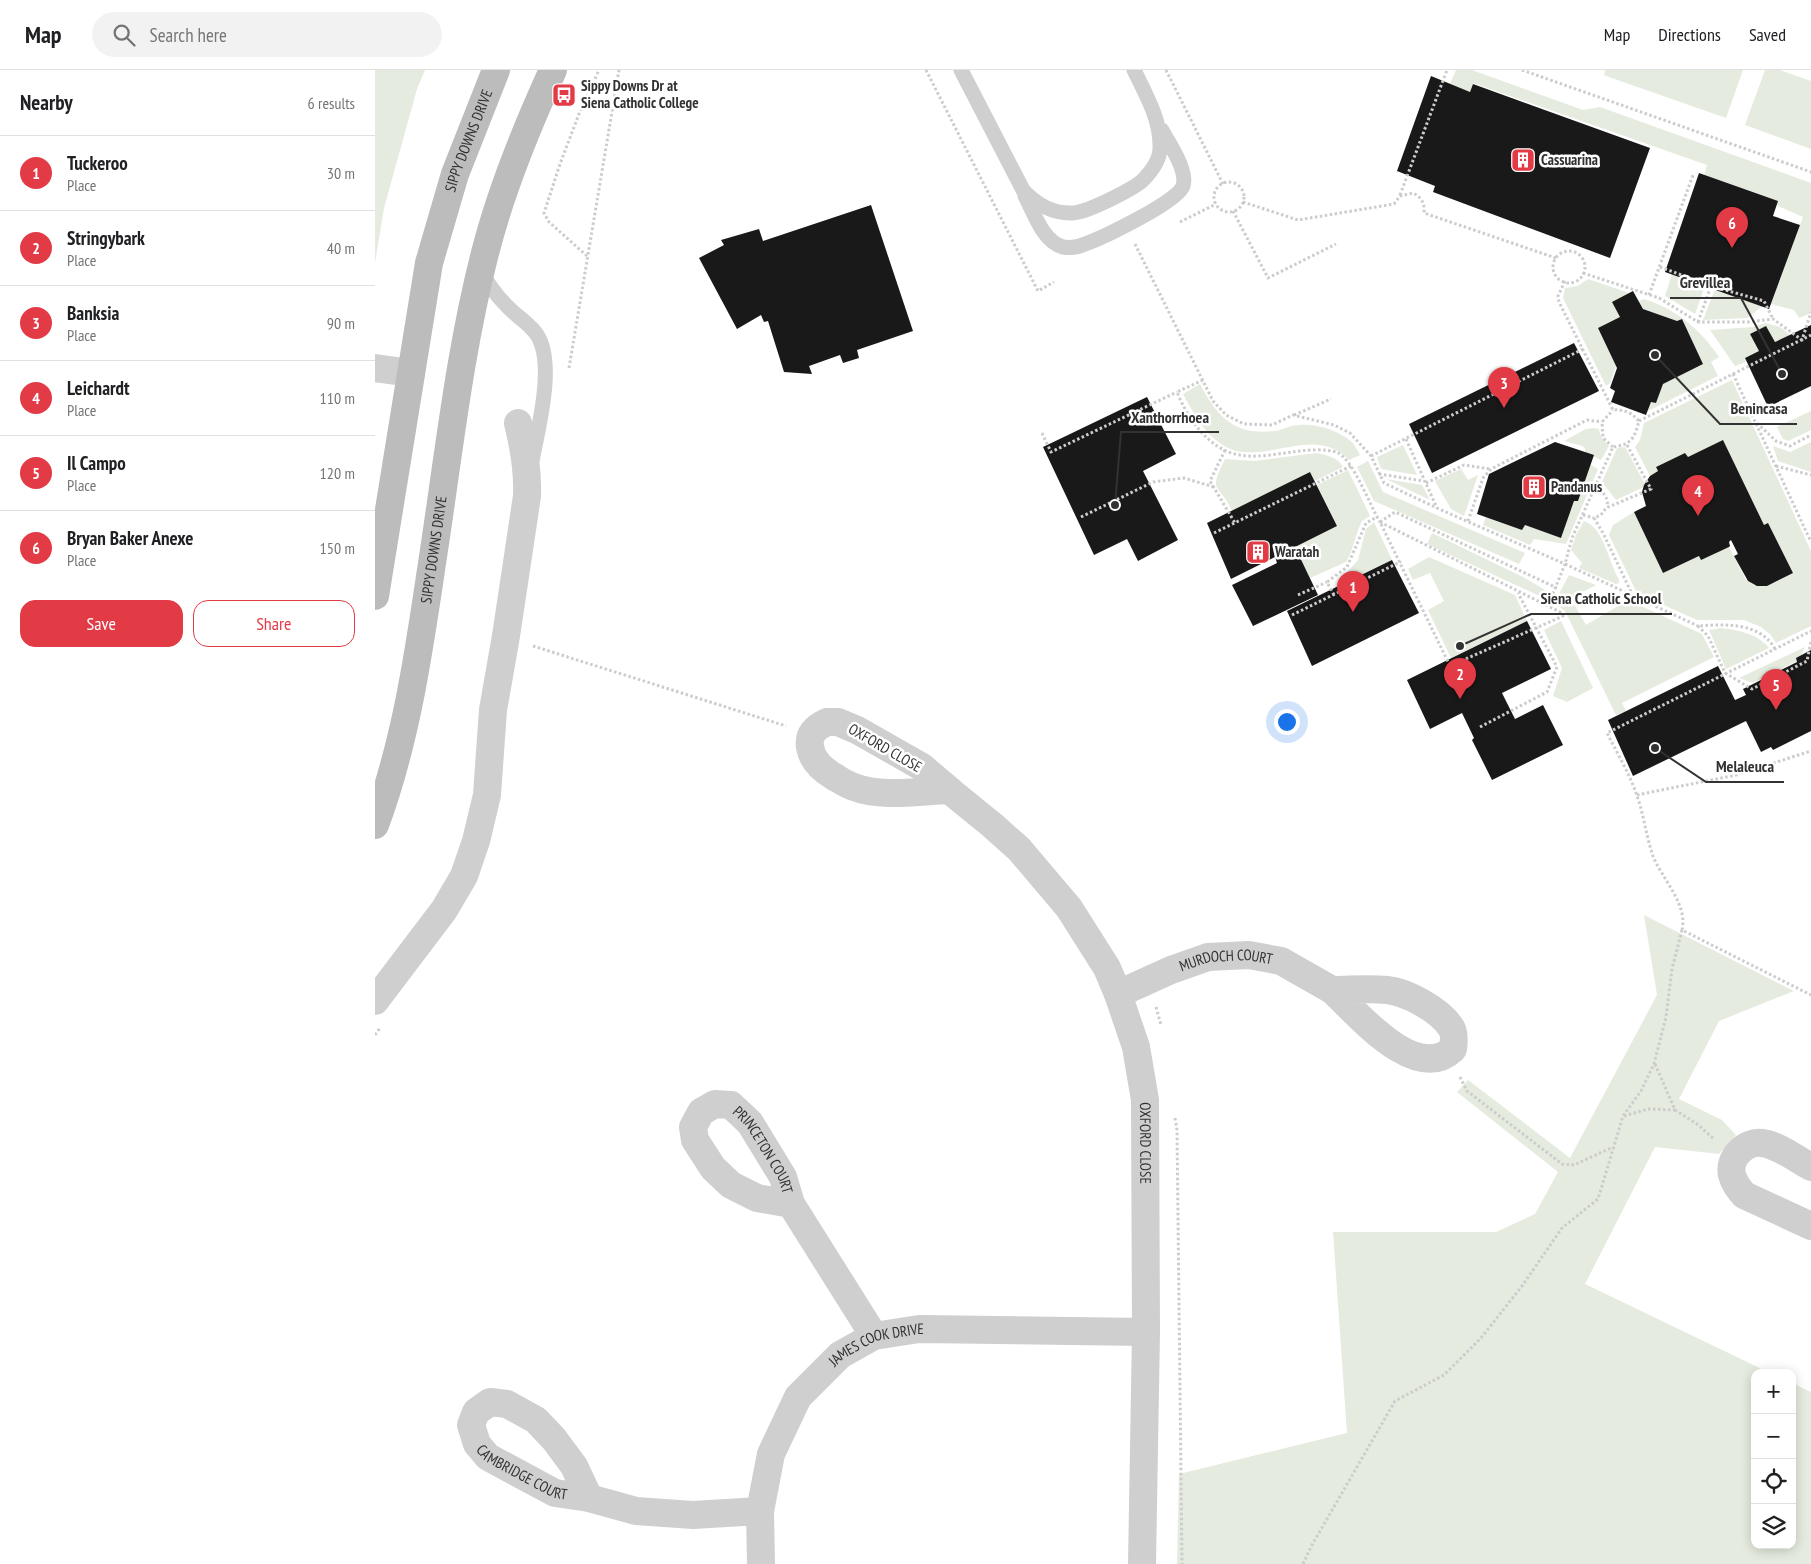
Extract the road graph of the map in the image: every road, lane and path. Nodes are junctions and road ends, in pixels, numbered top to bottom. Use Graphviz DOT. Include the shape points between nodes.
graph roads {
  1 [pos="496,70"];
  2 [pos="553,70"];
  3 [pos="599,70"];
  4 [pos="926,70"];
  5 [pos="961,70"];
  6 [pos="1134,70"];
  7 [pos="1166,70"];
  8 [pos="1447,70"];
  9 [pos="1522,70"];
  10 [pos="1158,122"];
  11 [pos="1811,172"];
  12 [pos="1693,175"];
  13 [pos="1223,184"];
  14 [pos="1020,186"];
  15 [pos="1400,196"];
  16 [pos="1243,202"];
  17 [pos="1233,212"];
  18 [pos="1135,244"];
  19 [pos="1336,244"];
  20 [pos="587,256"];
  21 [pos="1556,258"];
  22 [pos="1660,267"];
  23 [pos="481,271"];
  24 [pos="1583,273"];
  25 [pos="1053,282"];
  26 [pos="1565,282"];
  27 [pos="1711,286"];
  28 [pos="1649,296"];
  29 [pos="1811,312"];
  30 [pos="1773,319"];
  31 [pos="1698,322"];
  32 [pos="1811,335"];
  33 [pos="1802,340"];
  34 [pos="1583,349"];
  35 [pos="375,368"];
  36 [pos="411,373"];
  37 [pos="1733,374"];
  38 [pos="1203,380"];
  39 [pos="1177,392"];
  40 [pos="1331,398"];
  41 [pos="1613,410"];
  42 [pos="1293,415"];
  43 [pos="1639,421"];
  44 [pos="1755,421"];
  45 [pos="1601,422"];
  46 [pos="518,423"];
  47 [pos="1042,432"];
  48 [pos="1811,435"];
  49 [pos="1405,438"];
  50 [pos="1627,445"];
  51 [pos="1613,447"];
  52 [pos="1225,450"];
  53 [pos="1371,456"];
  54 [pos="1351,466"];
  55 [pos="1776,466"];
  56 [pos="1491,469"];
  57 [pos="1379,474"];
  58 [pos="1811,475"];
  59 [pos="1425,482"];
  60 [pos="1214,487"];
  61 [pos="1595,487"];
  62 [pos="527,488"];
  63 [pos="1437,508"];
  64 [pos="1606,508"];
  65 [pos="1583,515"];
  66 [pos="1377,516"];
  67 [pos="1081,517"];
  68 [pos="1594,518"];
  69 [pos="1468,521"];
  70 [pos="1380,522"];
  71 [pos="1235,523"];
  72 [pos="1214,533"];
  73 [pos="1811,542"];
  74 [pos="1400,562"];
  75 [pos="1565,564"];
  76 [pos="1327,582"];
  77 [pos="1557,588"];
  78 [pos="1517,592"];
  79 [pos="1632,594"];
  80 [pos="1298,595"];
  81 [pos="1333,595"];
  82 [pos="375,596"];
  83 [pos="1548,606"];
  84 [pos="1292,615"];
  85 [pos="1698,626"];
  86 [pos="1536,629"];
  87 [pos="1811,631"];
  88 [pos="506,636"];
  89 [pos="1811,641"];
  90 [pos="1775,649"];
  91 [pos="1725,673"];
  92 [pos="1480,727"];
  93 [pos="811,734"];
  94 [pos="1811,751"];
  95 [pos="949,790"];
  96 [pos="1637,795"];
  97 [pos="375,825"];
  98 [pos="1682,930"];
  99 [pos="1333,990"];
  100 [pos="1119,994"];
  101 [pos="1811,995"];
  102 [pos="375,1001"];
  103 [pos="1445,1056"];
  104 [pos="1654,1064"];
  105 [pos="1675,1110"];
  106 [pos="1623,1116"];
  107 [pos="1613,1147"];
  108 [pos="1736,1156"];
  109 [pos="1811,1166"];
  110 [pos="791,1204"];
  111 [pos="1811,1226"];
  112 [pos="1146,1332"];
  113 [pos="874,1336"];
  114 [pos="589,1498"];
  115 [pos="760,1511"];
  116 [pos="761,1564"];
  117 [pos="1142,1564"];
  118 [pos="1303,1564"];
  1 -- 36 [label="main road, SIPPY DOWNS DRIVE" via="455,174 440,223 429,263"];
  2 -- 23 [label="main road, SIPPY DOWNS DRIVE" via="521,141"];
  3 -- 20 [label="path" via="576,122 544,213 549,222"];
  4 -- 25 [label="path" via="1037,291"];
  5 -- 14 [label="lane"];
  6 -- 10 [label="lane"];
  7 -- 13 [label="path"];
  8 -- 15 [label="path"];
  9 -- 11 [label="path"];
  10 -- 14 [label="lane" via="1160,149 1151,170 1134,186 1089,209 1073,213 1050,210 1037,204"];
  10 -- 14 [label="lane" via="1182,168 1181,190 1159,207 1085,244 1063,247 1049,239"];
  12 -- 22 [label="path"];
  13 -- 16 [label="path" via="1238,186"];
  13 -- 17 [label="path" via="1214,195 1215,203 1221,210"];
  15 -- 16 [label="path" via="1394,204 1298,220"];
  15 -- 21 [label="path" via="1413,193 1421,199 1424,212"];
  16 -- 17 [label="path"];
  17 -- 19 [label="path" via="1267,278"];
  18 -- 38 [label="path"];
  21 -- 24 [label="path" via="1563,252 1576,252 1585,262"];
  21 -- 26 [label="path" via="1554,271"];
  22 -- 27 [label="path"];
  22 -- 28 [label="path"];
  23 -- 62 [label="lane" via="502,300 535,332 542,347 544,397"];
  23 -- 97 [label="main road, SIPPY DOWNS DRIVE" via="459,389 418,657 402,736"];
  24 -- 26 [label="path" via="1576,281"];
  24 -- 28 [label="path"];
  26 -- 34 [label="path" via="1558,296 1559,302"];
  27 -- 30 [label="path" via="1763,301"];
  27 -- 31 [label="path"];
  28 -- 31 [label="path" via="1659,298"];
  29 -- 33 [label="path"];
  30 -- 31 [label="path"];
  30 -- 33 [label="path"];
  32 -- 33 [label="path"];
  33 -- 37 [label="path"];
  34 -- 41 [label="path"];
  34 -- 49 [label="path"];
  35 -- 36 [label="street"];
  36 -- 82 [label="main road, SIPPY DOWNS DRIVE"];
  37 -- 43 [label="path"];
  37 -- 44 [label="path"];
  38 -- 39 [label="path"];
  38 -- 42 [label="path" via="1216,405 1238,422 1272,425"];
  39 -- 47 [label="path" via="1051,452"];
  39 -- 52 [label="path" via="1205,437"];
  40 -- 42 [label="path"];
  41 -- 43 [label="path" via="1622,410"];
  41 -- 45 [label="path"];
  42 -- 53 [label="path" via="1329,422 1343,429"];
  43 -- 50 [label="path" via="1635,436"];
  44 -- 48 [label="path" via="1776,441 1790,446"];
  44 -- 55 [label="path"];
  45 -- 51 [label="path" via="1603,438"];
  45 -- 56 [label="path" via="1587,420"];
  46 -- 62 [label="street"];
  49 -- 53 [label="path"];
  49 -- 59 [label="path"];
  50 -- 51 [label="path"];
  50 -- 64 [label="path" via="1651,489"];
  51 -- 61 [label="path"];
  52 -- 54 [label="path" via="1262,456 1309,449 1338,453"];
  52 -- 60 [label="path" via="1210,481"];
  53 -- 57 [label="path"];
  54 -- 66 [label="path"];
  54 -- 71 [label="path"];
  55 -- 58 [label="path"];
  55 -- 73 [label="path"];
  56 -- 59 [label="path" via="1464,465"];
  56 -- 69 [label="path" via="1483,478"];
  57 -- 59 [label="path"];
  57 -- 63 [label="path" via="1384,483"];
  59 -- 63 [label="path"];
  60 -- 67 [label="path" via="1184,478 1153,482"];
  60 -- 71 [label="path"];
  61 -- 64 [label="path" via="1605,494"];
  61 -- 65 [label="path"];
  62 -- 88 [label="street"];
  63 -- 69 [label="path"];
  64 -- 68 [label="path"];
  65 -- 68 [label="path"];
  65 -- 75 [label="path"];
  66 -- 70 [label="path"];
  66 -- 76 [label="path" via="1366,523 1347,567"];
  68 -- 79 [label="path"];
  69 -- 75 [label="path"];
  70 -- 74 [label="path"];
  70 -- 77 [label="path" via="1395,512"];
  70 -- 78 [label="path"];
  71 -- 72 [label="path"];
  74 -- 81 [label="path"];
  74 -- 86 [label="path" via="1450,666"];
  75 -- 77 [label="path"];
  75 -- 79 [label="path"];
  76 -- 80 [label="path"];
  76 -- 81 [label="path"];
  77 -- 83 [label="path"];
  78 -- 83 [label="path"];
  78 -- 86 [label="path"];
  79 -- 85 [label="path"];
  81 -- 84 [label="path"];
  83 -- 86 [label="path" via="1563,616"];
  85 -- 90 [label="path" via="1730,624 1758,632"];
  85 -- 91 [label="path" via="1709,636"];
  86 -- 92 [label="path" via="1557,667 1547,692"];
  87 -- 90 [label="path"];
  88 -- 93 [label="path"];
  88 -- 102 [label="street" via="493,710 487,795 464,876 444,910"];
  89 -- 91 [label="path" via="1807,661 1752,689"];
  90 -- 91 [label="path"];
  91 -- 96 [label="path" via="1607,733"];
  93 -- 95 [label="street, OXFORD CLOSE" via="818,726 838,722 922,767"];
  93 -- 95 [label="street, OXFORD CLOSE" via="810,748 814,759 825,772 853,787 878,793"];
  94 -- 96 [label="path" via="1736,775"];
  95 -- 100 [label="street, OXFORD CLOSE" via="1019,849 1040,872 1090,940"];
  96 -- 98 [label="path" via="1652,854 1684,920"];
  98 -- 101 [label="path"];
  98 -- 104 [label="path"];
  99 -- 100 [label="street, MURDOCH COURT" via="1281,961 1249,955 1208,957"];
  99 -- 103 [label="street, MURDOCH COURT" via="1377,1032 1403,1051 1419,1058"];
  99 -- 103 [label="street, MURDOCH COURT" via="1388,990 1411,996 1451,1027 1453,1049"];
  100 -- 112 [label="street, OXFORD CLOSE" via="1136,1047 1145,1100"];
  103 -- 107 [label="path" via="1467,1091 1562,1164 1574,1165"];
  104 -- 105 [label="path"];
  104 -- 106 [label="path" via="1641,1091"];
  105 -- 106 [label="path" via="1648,1109"];
  105 -- 108 [label="path"];
  106 -- 107 [label="path"];
  107 -- 118 [label="path" via="1598,1199 1562,1228 1481,1338 1444,1375 1395,1401"];
  108 -- 109 [label="street" via="1748,1145 1760,1143 1771,1145"];
  108 -- 111 [label="street" via="1732,1174 1744,1195"];
  110 -- 113 [label="street, PRINCETON COURT"];
  112 -- 113 [label="street, JAMES COOK DRIVE" via="919,1329"];
  112 -- 117 [label="street, OXFORD CLOSE"];
  113 -- 115 [label="street, JAMES COOK DRIVE" via="840,1355 798,1397 771,1454"];
  114 -- 115 [label="street, CAMBRIDGE COURT" via="636,1511 693,1515"];
  115 -- 116 [label="street, JAMES COOK DRIVE"];
}
